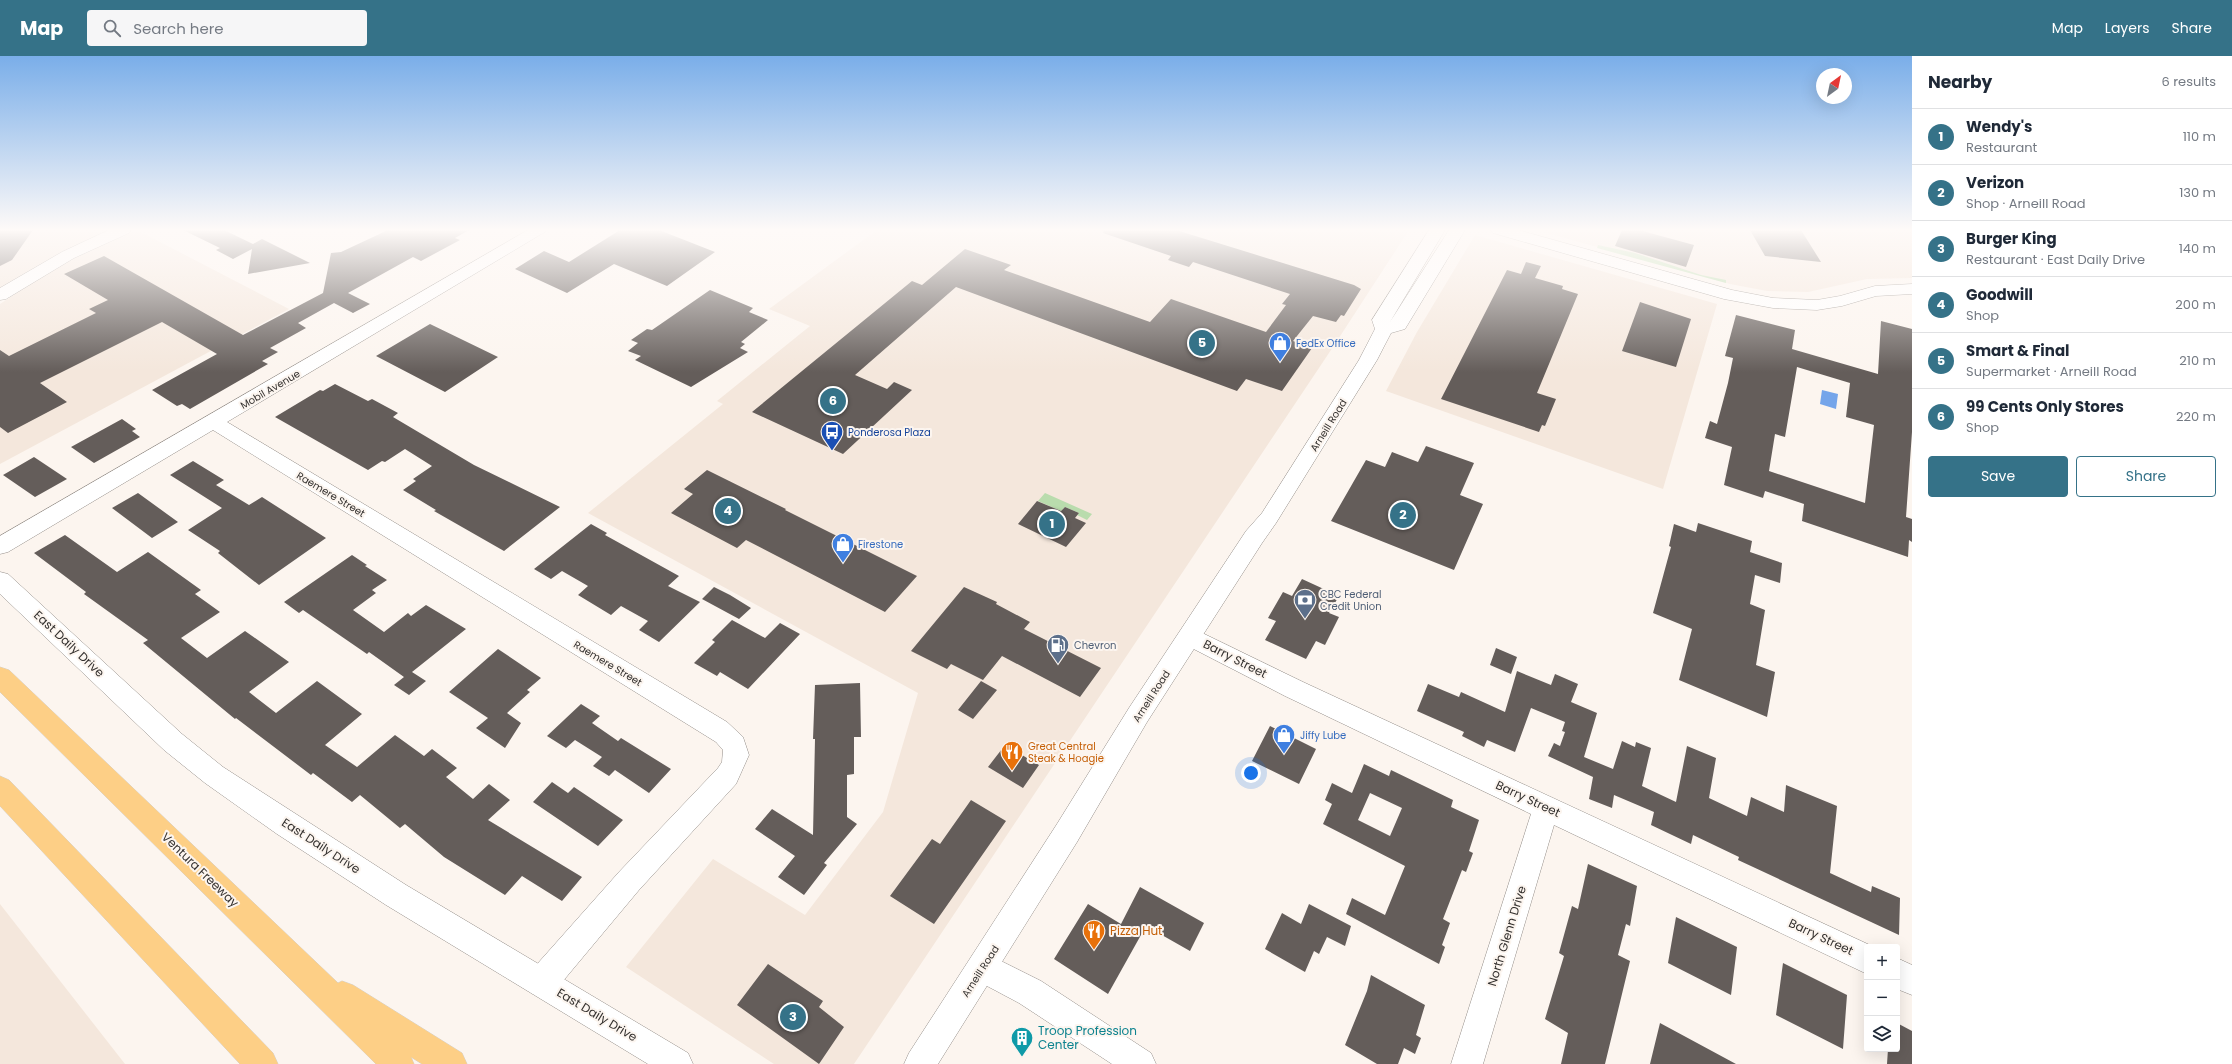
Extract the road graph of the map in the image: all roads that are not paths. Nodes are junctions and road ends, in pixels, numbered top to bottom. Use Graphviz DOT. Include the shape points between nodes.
graph roads {
  1 [pos="30,277"];
  2 [pos="460,277"];
  3 [pos="1408,277"];
  4 [pos="1428,277"];
  5 [pos="1666,277"];
  6 [pos="1912,289"];
  7 [pos="0,295"];
  8 [pos="1384,330"];
  9 [pos="213,422"];
  10 [pos="0,546"];
  11 [pos="0,580"];
  12 [pos="1190,636"];
  13 [pos="0,677"];
  14 [pos="0,788"];
  15 [pos="1546,808"];
  16 [pos="1864,958"];
  17 [pos="983,967"];
  18 [pos="1900,974"];
  19 [pos="311,977"];
  20 [pos="1912,980"];
  21 [pos="542,982"];
  22 [pos="262,1064"];
  23 [pos="398,1064"];
  24 [pos="451,1064"];
  25 [pos="677,1064"];
  26 [pos="920,1064"];
  27 [pos="1140,1064"];
  28 [pos="1467,1064"];
  1 -- 7 [label="street"];
  2 -- 9 [label="street, Mobil Avenue"];
  3 -- 8 [label="street, Arneill Road" via="1381,320"];
  4 -- 8 [label="street" via="1398,325"];
  5 -- 6 [label="street" via="1730,295 1773,303 1818,304 1842,301 1875,291"];
  8 -- 12 [label="street, Arneill Road" via="1368,360 1269,518"];
  9 -- 10 [label="street, Mobil Avenue"];
  9 -- 21 [label="street, Raemere Street" via="729,736 733,741 736,755 727,776 628,881"];
  11 -- 21 [label="street, East Daily Drive" via="173,742 214,774 287,825 396,895"];
  12 -- 15 [label="street, Barry Street" via="1294,689"];
  12 -- 17 [label="street, Arneill Road" via="1138,715"];
  13 -- 19 [label="highway, Ventura Freeway"];
  14 -- 22 [label="highway"];
  15 -- 16 [label="street, Barry Street"];
  15 -- 28 [label="street, North Glenn Drive"];
  17 -- 26 [label="street, Arneill Road"];
  17 -- 27 [label="street" via="1030,992"];
  18 -- 20 [label="street"];
  19 -- 23 [label="highway, Ventura Freeway"];
  19 -- 24 [label="highway"];
  21 -- 25 [label="street, East Daily Drive"];
}
